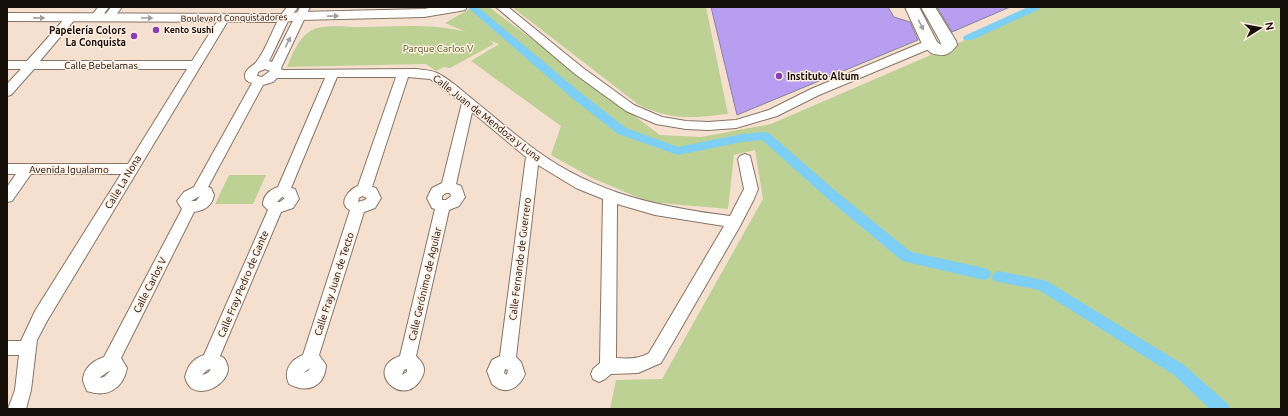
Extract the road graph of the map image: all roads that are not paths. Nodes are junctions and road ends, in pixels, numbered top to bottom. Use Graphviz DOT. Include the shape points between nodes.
graph roads {
  1 [pos="193,7"];
  2 [pos="460,7"];
  3 [pos="501,7"];
  4 [pos="912,7"];
  5 [pos="928,7"];
  6 [pos="107,11"];
  7 [pos="296,12"];
  8 [pos="70,13"];
  9 [pos="7,17"];
  10 [pos="224,19"];
  11 [pos="930,44"];
  12 [pos="7,65"];
  13 [pos="30,65"];
  14 [pos="194,65"];
  15 [pos="261,66"];
  16 [pos="275,71"];
  17 [pos="333,73"];
  18 [pos="404,73"];
  19 [pos="259,81"];
  20 [pos="7,92"];
  21 [pos="468,102"];
  22 [pos="533,156"];
  23 [pos="745,159"];
  24 [pos="7,169"];
  25 [pos="27,169"];
  26 [pos="132,169"];
  27 [pos="7,197"];
  28 [pos="610,198"];
  29 [pos="735,222"];
  30 [pos="7,348"];
  31 [pos="28,348"];
  32 [pos="309,360"];
  33 [pos="210,361"];
  34 [pos="407,361"];
  35 [pos="507,362"];
  36 [pos="110,363"];
  37 [pos="17,409"];
  1 -- 6 [label="street, Boulevard Conquistadores"];
  7 -- 2 [label="street, Boulevard Conquistadores, one-way" via="424,13"];
  3 -- 11 [label="street" via="579,72 630,108 660,121 686,125 736,124 773,113 815,92"];
  4 -- 11 [label="street, one-way"];
  5 -- 11 [label="street" via="949,45 945,50 936,50"];
  6 -- 8 [label="street, Boulevard Conquistadores"];
  6 -- 10 [label="street, Boulevard Conquistadores, one-way"];
  7 -- 10 [label="street, Boulevard Conquistadores"];
  7 -- 15 [label="street"];
  16 -- 7 [label="street, one-way"];
  9 -- 8 [label="street, Boulevard Conquistadores, one-way"];
  8 -- 13 [label="street"];
  10 -- 14 [label="street, Calle La Nona"];
  12 -- 13 [label="street, Calle Bebelamas"];
  13 -- 14 [label="street, Calle Bebelamas"];
  13 -- 20 [label="street"];
  14 -- 26 [label="street, Calle La Nona"];
  15 -- 16 [label="street" via="270,65"];
  15 -- 19 [label="street" via="250,75 252,80"];
  16 -- 17 [label="street, Calle Juan de Mendoza y Luna"];
  16 -- 19 [label="street" via="269,79"];
  17 -- 18 [label="street, Calle Juan de Mendoza y Luna"];
  17 -- 33 [label="street, Calle Fray Pedro de Gante" via="283,191 290,193 292,199 284,206 276,208"];
  18 -- 21 [label="street, Calle Juan de Mendoza y Luna" via="426,73 433,76"];
  18 -- 32 [label="street, Calle Fray Juan de Tecto" via="364,190 371,192 374,198 370,204 358,208"];
  19 -- 36 [label="street, Calle Carlos V" via="199,191 186,198 185,204 190,207"];
  21 -- 22 [label="street, Calle Juan de Mendoza y Luna"];
  21 -- 34 [label="street, Calle Gerónimo de Aguilar" via="448,188 437,192 434,198 436,204 443,206"];
  22 -- 28 [label="street, Calle Juan de Mendoza y Luna" via="567,177"];
  22 -- 35 [label="street, Calle Fernando de Guerrero"];
  23 -- 29 [label="street" via="751,189"];
  24 -- 25 [label="street, Avenida Igualamo"];
  25 -- 26 [label="street, Avenida Igualamo"];
  25 -- 27 [label="street"];
  26 -- 31 [label="street, Calle La Nona" via="41,316 29,339"];
  28 -- 29 [label="street, Calle Juan de Mendoza y Luna" via="652,210"];
  28 -- 29 [label="street" via="604,370 637,366 655,358"];
  30 -- 31 [label="street"];
  31 -- 37 [label="street, Calle La Nona" via="23,390"];
}
